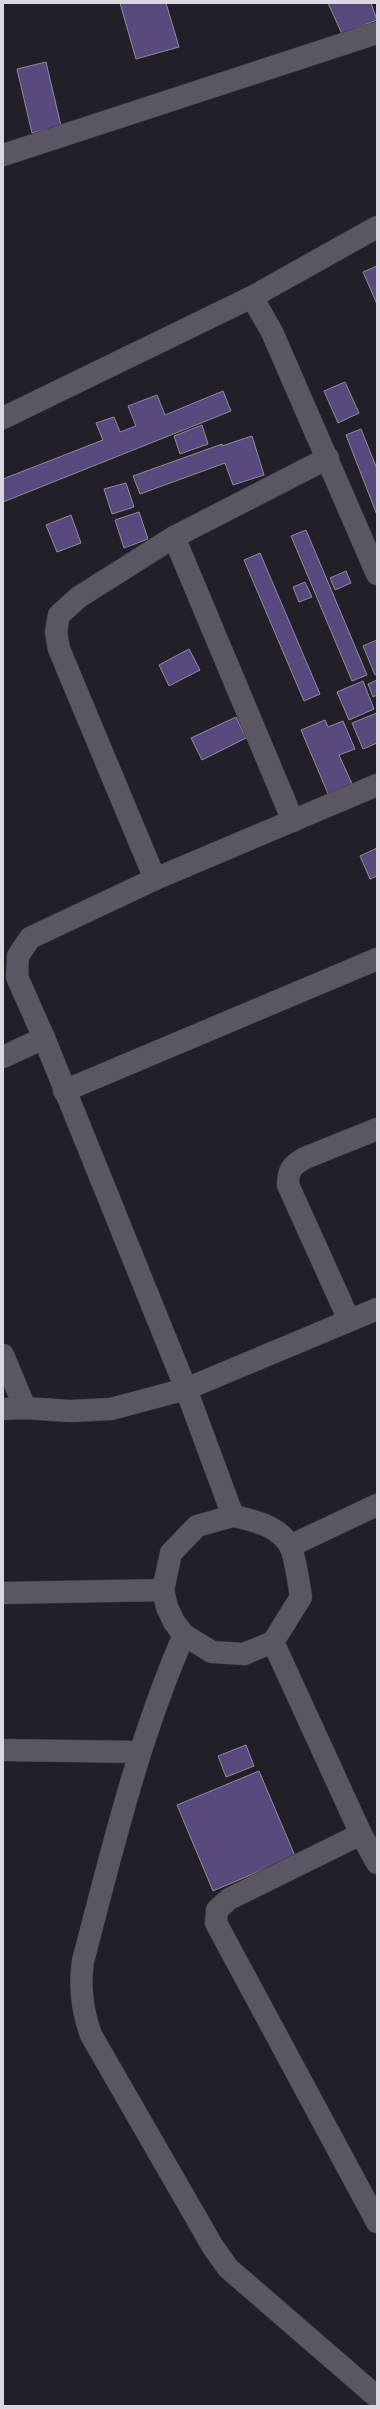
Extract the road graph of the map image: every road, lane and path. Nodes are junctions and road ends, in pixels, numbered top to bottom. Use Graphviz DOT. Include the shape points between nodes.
graph roads {
  1 [pos="377,34"];
  2 [pos="3,155"];
  3 [pos="377,226"];
  4 [pos="252,297"];
  5 [pos="3,418"];
  6 [pos="328,458"];
  7 [pos="174,537"];
  8 [pos="377,574"];
  9 [pos="377,785"];
  10 [pos="293,822"];
  11 [pos="155,878"];
  12 [pos="377,959"];
  13 [pos="44,1038"];
  14 [pos="3,1057"];
  15 [pos="64,1091"];
  16 [pos="377,1129"];
  17 [pos="377,1309"];
  18 [pos="349,1320"];
  19 [pos="3,1355"];
  20 [pos="186,1389"];
  21 [pos="25,1408"];
  22 [pos="3,1409"];
  23 [pos="377,1504"];
  24 [pos="233,1516"];
  25 [pos="290,1546"];
  26 [pos="163,1590"];
  27 [pos="3,1593"];
  28 [pos="184,1635"];
  29 [pos="273,1642"];
  30 [pos="3,1750"];
  31 [pos="139,1752"];
  32 [pos="361,1834"];
  33 [pos="377,1863"];
  34 [pos="377,2222"];
  35 [pos="377,2397"];
  1 -- 2 [label="street"];
  3 -- 4 [label="street"];
  4 -- 5 [label="street"];
  4 -- 6 [label="street" via="272,332"];
  6 -- 7 [label="street"];
  6 -- 8 [label="street"];
  7 -- 10 [label="street"];
  7 -- 11 [label="street" via="65,608 59,615 56,632 59,649"];
  9 -- 10 [label="street"];
  10 -- 11 [label="street"];
  11 -- 13 [label="street" via="30,938 18,956 17,977"];
  12 -- 15 [label="street"];
  13 -- 14 [label="street"];
  13 -- 15 [label="street"];
  15 -- 20 [label="street"];
  16 -- 18 [label="street" via="305,1158 288,1172 288,1185"];
  17 -- 18 [label="street"];
  18 -- 20 [label="street"];
  19 -- 21 [label="street"];
  20 -- 21 [label="street" via="111,1409 70,1411"];
  20 -- 24 [label="street"];
  21 -- 22 [label="street"];
  23 -- 25 [label="street"];
  24 -- 25 [label="street" via="255,1520 274,1530"];
  24 -- 26 [label="street" via="197,1526 171,1553"];
  25 -- 29 [label="street" via="301,1598"];
  26 -- 27 [label="street"];
  26 -- 28 [label="street" via="174,1622"];
  28 -- 29 [label="street" via="212,1652 244,1654"];
  28 -- 31 [label="street" via="166,1676"];
  29 -- 32 [label="street"];
  30 -- 31 [label="street"];
  31 -- 35 [label="street" via="82,1961 80,1979 88,2026 213,2247 228,2268"];
  32 -- 33 [label="street"];
  32 -- 34 [label="street" via="229,1899 217,1910 216,1923"];
}
